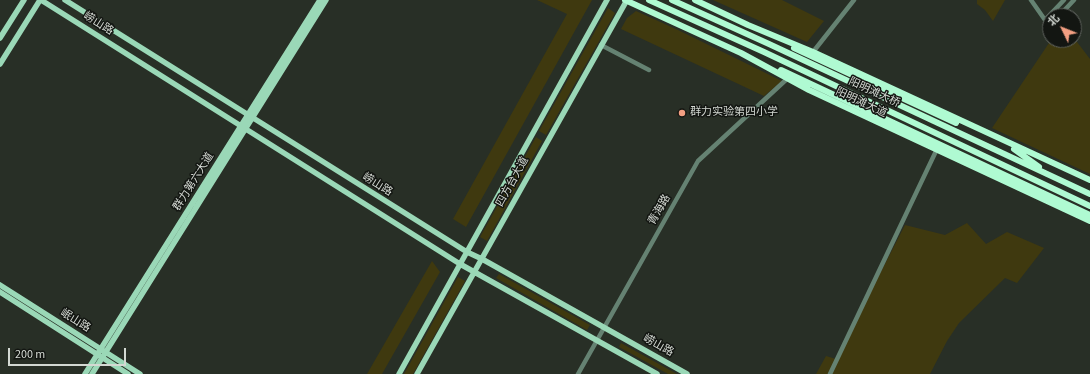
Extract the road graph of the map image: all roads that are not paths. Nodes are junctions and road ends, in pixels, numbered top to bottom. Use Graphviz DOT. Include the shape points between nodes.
graph roads {
  1 [pos="24,0"];
  2 [pos="41,0"];
  3 [pos="64,0"];
  4 [pos="320,0"];
  5 [pos="326,0"];
  6 [pos="607,0"];
  7 [pos="626,0"];
  8 [pos="649,0"];
  9 [pos="672,0"];
  10 [pos="695,0"];
  11 [pos="854,0"];
  12 [pos="1031,0"];
  13 [pos="1064,0"];
  14 [pos="1074,0"];
  15 [pos="1056,8"];
  16 [pos="1066,8"];
  17 [pos="1042,16"];
  18 [pos="752,26"];
  19 [pos="0,38"];
  20 [pos="601,45"];
  21 [pos="813,52"];
  22 [pos="741,53"];
  23 [pos="0,64"];
  24 [pos="649,70"];
  25 [pos="788,78"];
  26 [pos="249,117"];
  27 [pos="243,127"];
  28 [pos="937,149"];
  29 [pos="1014,149"];
  30 [pos="1000,173"];
  31 [pos="1052,176"];
  32 [pos="1090,180"];
  33 [pos="1045,184"];
  34 [pos="1090,184"];
  35 [pos="1090,194"];
  36 [pos="1090,206"];
  37 [pos="1090,215"];
  38 [pos="1090,220"];
  39 [pos="467,252"];
  40 [pos="482,259"];
  41 [pos="460,264"];
  42 [pos="475,272"];
  43 [pos="0,285"];
  44 [pos="0,292"];
  45 [pos="604,327"];
  46 [pos="597,340"];
  47 [pos="103,350"];
  48 [pos="100,356"];
  49 [pos="86,374"];
  50 [pos="92,374"];
  51 [pos="128,374"];
  52 [pos="140,374"];
  53 [pos="399,374"];
  54 [pos="417,374"];
  55 [pos="578,374"];
  56 [pos="657,374"];
  57 [pos="687,374"];
  58 [pos="830,374"];
  1 -- 19 [label="main road"];
  2 -- 23 [label="main road"];
  2 -- 27 [label="main road, 崂山路"];
  3 -- 26 [label="main road, 崂山路"];
  4 -- 26 [label="main road, 群力第六大道"];
  5 -- 26 [label="main road, 群力第六大道"];
  6 -- 39 [label="main road, 四方台大道"];
  7 -- 20 [label="main road, 四方台大道"];
  7 -- 22 [label="highway, 阳明滩大道"];
  8 -- 33 [label="highway, 阳明滩大桥"];
  9 -- 31 [label="highway, 阳明滩大桥"];
  10 -- 18 [label="highway"];
  11 -- 21 [label="street"];
  12 -- 17 [label="street"];
  13 -- 15 [label="street"];
  14 -- 16 [label="street"];
  18 -- 21 [label="highway"];
  18 -- 29 [label="highway" via="813,58"];
  20 -- 24 [label="street"];
  20 -- 40 [label="main road, 四方台大道"];
  21 -- 32 [label="highway"];
  22 -- 25 [label="highway, 阳明滩大道"];
  22 -- 30 [label="highway"];
  25 -- 28 [label="highway, 阳明滩大道"];
  25 -- 45 [label="street, 青海路" via="698,161"];
  26 -- 27 [label="main road, 群力第六大道"];
  26 -- 39 [label="main road, 崂山路"];
  27 -- 41 [label="main road, 崂山路"];
  27 -- 47 [label="main road, 群力第六大道"];
  28 -- 38 [label="highway, 阳明滩大道"];
  28 -- 58 [label="street"];
  29 -- 31 [label="highway"];
  29 -- 34 [label="highway"];
  30 -- 33 [label="highway"];
  30 -- 37 [label="highway"];
  31 -- 35 [label="highway, 阳明滩大桥"];
  33 -- 36 [label="highway, 阳明滩大桥"];
  39 -- 40 [label="main road, 崂山路"];
  39 -- 41 [label="main road, 四方台大道"];
  40 -- 42 [label="main road, 四方台大道"];
  40 -- 45 [label="main road, 崂山路"];
  41 -- 42 [label="main road, 崂山路"];
  41 -- 53 [label="main road, 四方台大道"];
  42 -- 46 [label="main road, 崂山路"];
  42 -- 54 [label="main road, 四方台大道"];
  43 -- 47 [label="main road, 岷山路"];
  44 -- 48 [label="main road, 岷山路"];
  45 -- 46 [label="street, 青海路"];
  45 -- 57 [label="main road, 崂山路"];
  46 -- 55 [label="street, 青海路"];
  46 -- 56 [label="main road, 崂山路"];
  47 -- 48 [label="main road, 群力第六大道"];
  47 -- 52 [label="main road, 岷山路"];
  48 -- 49 [label="main road, 群力第六大道"];
  48 -- 50 [label="main road, 群力第六大道"];
  48 -- 51 [label="main road, 岷山路"];
}
